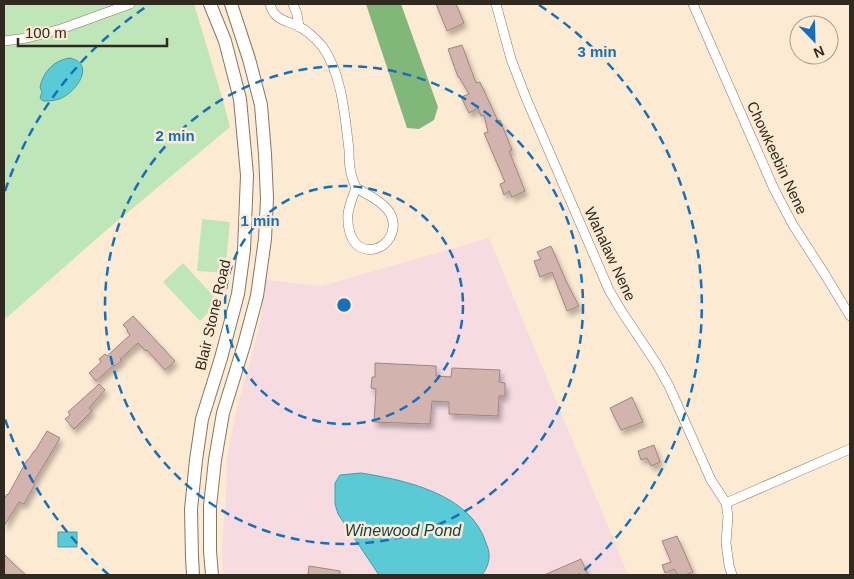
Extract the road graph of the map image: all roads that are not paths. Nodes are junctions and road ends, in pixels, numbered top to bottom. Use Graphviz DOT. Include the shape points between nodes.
graph roads {
  1 [pos="130,4"];
  2 [pos="210,4"];
  3 [pos="231,4"];
  4 [pos="270,4"];
  5 [pos="293,4"];
  6 [pos="496,4"];
  7 [pos="693,4"];
  8 [pos="299,27"];
  9 [pos="4,41"];
  10 [pos="356,188"];
  11 [pos="238,294"];
  12 [pos="257,296"];
  13 [pos="850,316"];
  14 [pos="850,449"];
  15 [pos="726,503"];
  16 [pos="192,504"];
  17 [pos="210,506"];
  18 [pos="193,575"];
  19 [pos="212,575"];
  20 [pos="732,575"];
  1 -- 9 [label="street" via="61,29"];
  2 -- 11 [label="main road, Blair Stone Road" via="225,41 240,99 247,175 244,250"];
  3 -- 12 [label="main road" via="261,104 267,198"];
  4 -- 8 [label="street" via="279,19"];
  5 -- 8 [label="street"];
  6 -- 15 [label="street, Wahalaw Nene" via="526,98 609,290 669,386 711,480"];
  7 -- 13 [label="street, Chowkeebin Nene" via="774,189"];
  8 -- 10 [label="street" via="311,34 330,60 341,96 350,171"];
  10 -- 10 [label="street" via="389,212 393,231 382,246 363,249 356,245 350,233 348,215"];
  11 -- 12 [label="main road"];
  11 -- 16 [label="main road, Blair Stone Road" via="202,419"];
  12 -- 17 [label="main road" via="224,413"];
  14 -- 15 [label="street"];
  15 -- 20 [label="street" via="726,543"];
  16 -- 17 [label="main road"];
  16 -- 18 [label="main road, Blair Stone Road"];
  17 -- 19 [label="main road"];
}
